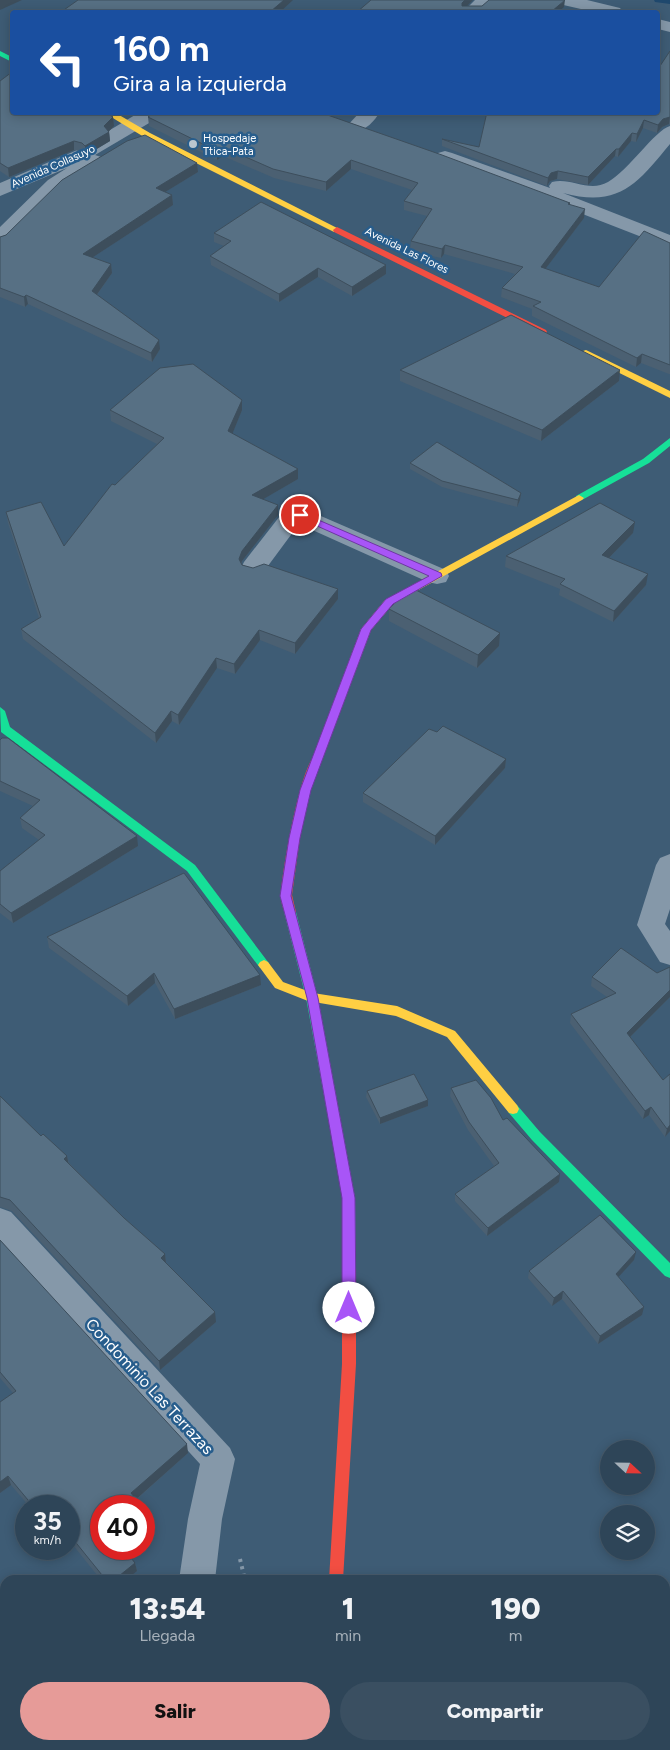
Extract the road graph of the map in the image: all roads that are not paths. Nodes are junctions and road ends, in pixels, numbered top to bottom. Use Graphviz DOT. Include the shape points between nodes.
graph roads {
  1 [pos="485,0"];
  2 [pos="565,0"];
  3 [pos="474,10"];
  4 [pos="606,10"];
  5 [pos="112,115"];
  6 [pos="152,115"];
  7 [pos="356,120"];
  8 [pos="140,131"];
  9 [pos="376,132"];
  10 [pos="670,132"];
  11 [pos="432,152"];
  12 [pos="515,181"];
  13 [pos="0,190"];
  14 [pos="0,239"];
  15 [pos="670,242"];
  16 [pos="555,338"];
  17 [pos="572,346"];
  18 [pos="670,395"];
  19 [pos="670,442"];
  20 [pos="253,568"];
  21 [pos="437,576"];
  22 [pos="0,711"];
  23 [pos="670,865"];
  24 [pos="670,954"];
  25 [pos="312,998"];
  26 [pos="0,1222"];
  27 [pos="670,1272"];
  28 [pos="198,1575"];
  29 [pos="336,1575"];
  1 -- 3 [label="street"];
  2 -- 4 [label="street"];
  5 -- 8 [label="street, Avenida Las Flores"];
  6 -- 8 [label="street"];
  7 -- 9 [label="street"];
  8 -- 13 [label="street, Avenida Collasuyo"];
  8 -- 14 [label="street" via="55,184"];
  8 -- 16 [label="street, Avenida Las Flores"];
  10 -- 12 [label="street" via="638,168 613,189 594,193"];
  11 -- 12 [label="street"];
  12 -- 15 [label="street"];
  17 -- 18 [label="street"];
  19 -- 21 [label="street" via="646,461"];
  20 -- 21 [label="street" via="291,518 300,515"];
  21 -- 25 [label="street" via="389,602 366,629 305,790 286,896"];
  22 -- 25 [label="street" via="5,729 191,868 279,985"];
  23 -- 24 [label="street" via="651,925"];
  25 -- 27 [label="street" via="397,1011 452,1034 536,1136"];
  25 -- 29 [label="street" via="349,1198 349,1364"];
  26 -- 28 [label="street, Condominio Las Terrazas" via="218,1458"];
}
